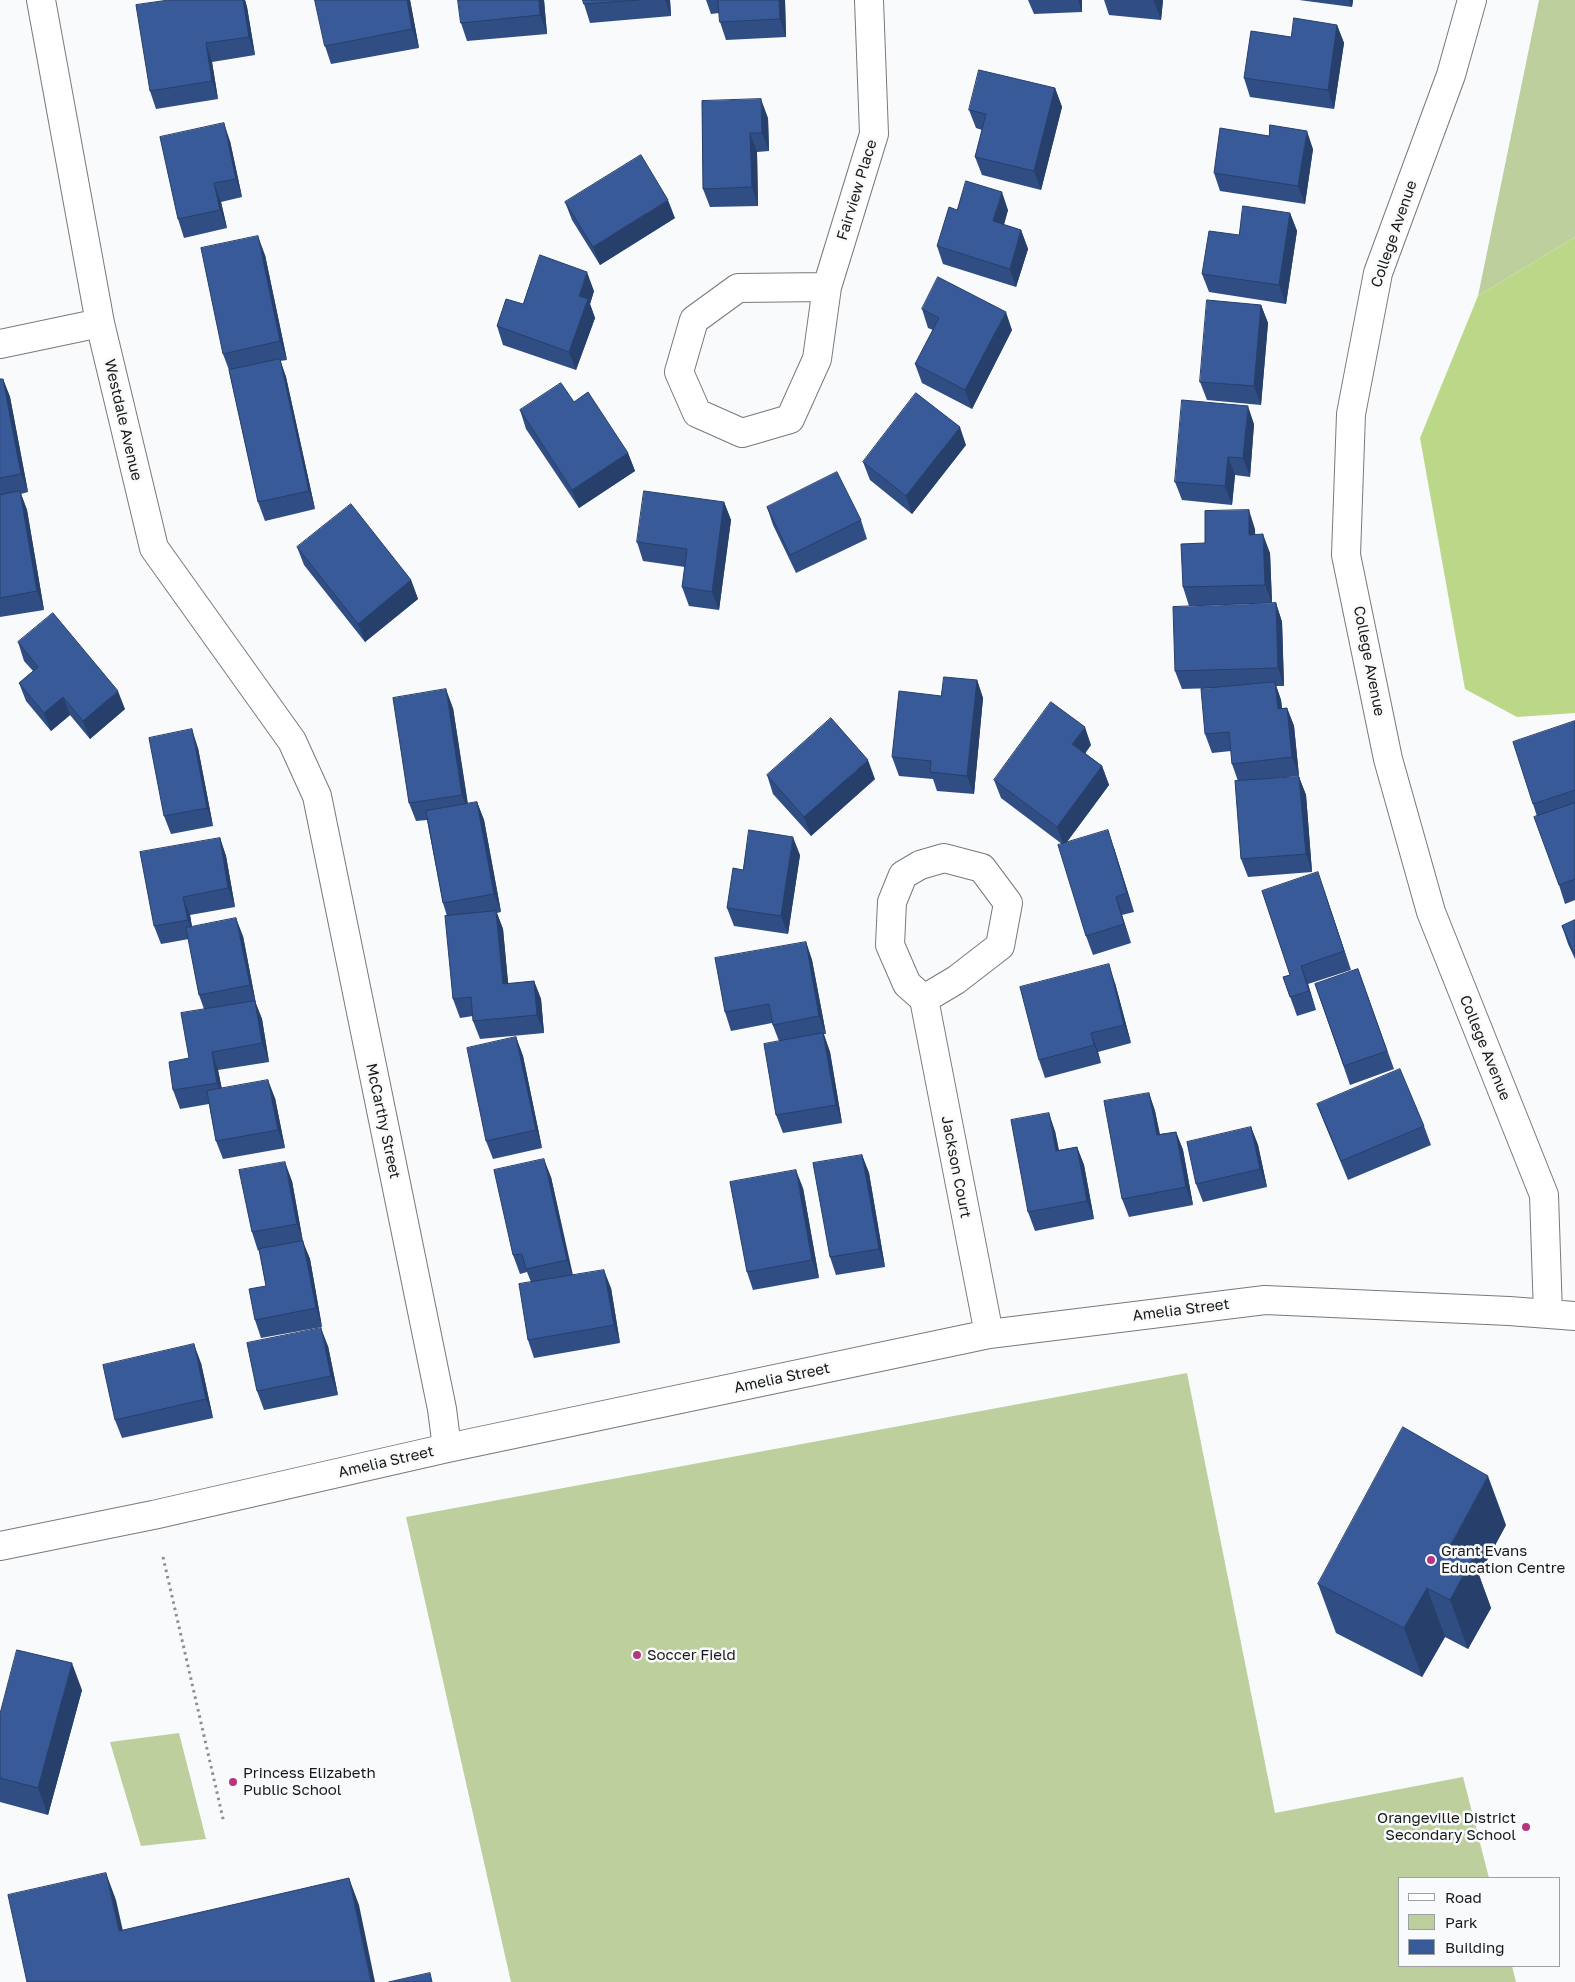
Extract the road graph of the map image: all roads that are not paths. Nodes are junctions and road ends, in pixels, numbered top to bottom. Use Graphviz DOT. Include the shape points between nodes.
graph roads {
  1 [pos="41,0"];
  2 [pos="869,0"];
  3 [pos="1472,0"];
  4 [pos="827,287"];
  5 [pos="100,323"];
  6 [pos="0,344"];
  7 [pos="317,796"];
  8 [pos="924,999"];
  9 [pos="1548,1314"];
  10 [pos="1575,1316"];
  11 [pos="989,1334"];
  12 [pos="447,1448"];
  13 [pos="0,1546"];
  1 -- 5 [label="street, Westdale Avenue"];
  2 -- 4 [label="street, Fairview Place" via="874,134"];
  3 -- 9 [label="street, College Avenue" via="1451,74 1378,273 1351,414 1346,554 1388,758 1431,912 1544,1195"];
  4 -- 4 [label="street, Fairview Place" via="738,288 694,320 679,372 697,413 742,433 790,419 817,359"];
  5 -- 6 [label="street"];
  5 -- 7 [label="street, Westdale Avenue" via="154,548 292,741"];
  7 -- 12 [label="street, McCarthy Street" via="442,1409"];
  8 -- 8 [label="street" via="956,980 1000,946 1008,903 982,868 944,858 920,865 903,875 892,902 890,945 907,984"];
  8 -- 11 [label="street, Jackson Court"];
  9 -- 10 [label="street, Amelia Street"];
  9 -- 11 [label="street, Amelia Street" via="1265,1300"];
  11 -- 12 [label="street, Amelia Street"];
  12 -- 13 [label="street, Amelia Street"];
}
